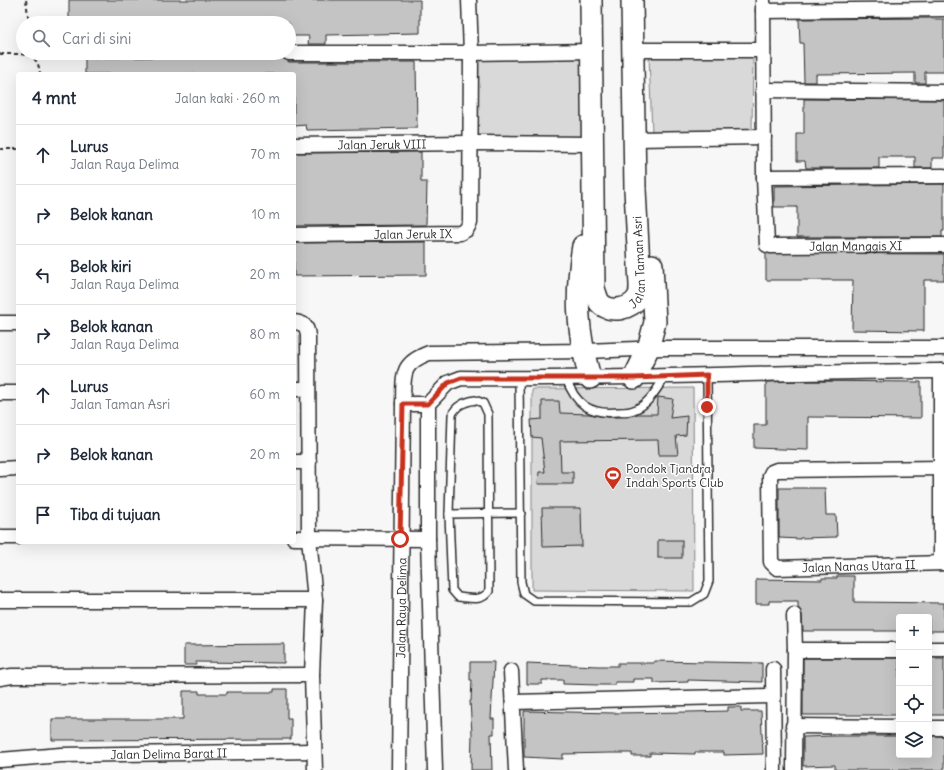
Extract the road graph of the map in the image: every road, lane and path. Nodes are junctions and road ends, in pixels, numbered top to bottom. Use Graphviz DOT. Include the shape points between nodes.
graph roads {
  1 [pos="26,0"];
  2 [pos="469,0"];
  3 [pos="591,0"];
  4 [pos="632,0"];
  5 [pos="763,6"];
  6 [pos="944,9"];
  7 [pos="28,16"];
  8 [pos="633,50"];
  9 [pos="762,50"];
  10 [pos="592,51"];
  11 [pos="296,53"];
  12 [pos="470,53"];
  13 [pos="0,54"];
  14 [pos="16,54"];
  15 [pos="36,60"];
  16 [pos="40,72"];
  17 [pos="763,90"];
  18 [pos="944,92"];
  19 [pos="764,137"];
  20 [pos="634,139"];
  21 [pos="470,143"];
  22 [pos="593,144"];
  23 [pos="296,145"];
  24 [pos="0,149"];
  25 [pos="16,149"];
  26 [pos="944,176"];
  27 [pos="764,177"];
  28 [pos="635,189"];
  29 [pos="593,192"];
  30 [pos="296,235"];
  31 [pos="944,245"];
  32 [pos="296,322"];
  33 [pos="0,323"];
  34 [pos="16,323"];
  35 [pos="944,348"];
  36 [pos="648,349"];
  37 [pos="584,351"];
  38 [pos="942,371"];
  39 [pos="707,375"];
  40 [pos="664,377"];
  41 [pos="566,378"];
  42 [pos="593,378"];
  43 [pos="634,378"];
  44 [pos="519,379"];
  45 [pos="296,389"];
  46 [pos="308,389"];
  47 [pos="16,392"];
  48 [pos="0,393"];
  49 [pos="403,404"];
  50 [pos="428,404"];
  51 [pos="296,462"];
  52 [pos="309,462"];
  53 [pos="16,468"];
  54 [pos="942,468"];
  55 [pos="0,469"];
  56 [pos="521,513"];
  57 [pos="449,514"];
  58 [pos="490,514"];
  59 [pos="0,537"];
  60 [pos="16,537"];
  61 [pos="296,538"];
  62 [pos="309,538"];
  63 [pos="400,539"];
  64 [pos="428,539"];
  65 [pos="942,563"];
  66 [pos="0,600"];
  67 [pos="315,600"];
  68 [pos="794,615"];
  69 [pos="932,649"];
  70 [pos="944,649"];
  71 [pos="795,650"];
  72 [pos="896,650"];
  73 [pos="773,669"];
  74 [pos="511,671"];
  75 [pos="312,675"];
  76 [pos="0,678"];
  77 [pos="773,696"];
  78 [pos="513,702"];
  79 [pos="794,726"];
  80 [pos="896,727"];
  81 [pos="932,728"];
  82 [pos="944,728"];
  83 [pos="314,751"];
  84 [pos="0,760"];
  85 [pos="315,770"];
  86 [pos="399,770"];
  87 [pos="435,770"];
  88 [pos="516,770"];
  89 [pos="774,770"];
  90 [pos="794,770"];
  1 -- 7 [label="path"];
  2 -- 12 [label="street"];
  3 -- 10 [label="main road, Jalan Taman Asri"];
  4 -- 8 [label="main road, Jalan Taman Asri"];
  5 -- 6 [label="street"];
  5 -- 9 [label="street"];
  8 -- 9 [label="street"];
  8 -- 20 [label="main road, Jalan Taman Asri"];
  9 -- 17 [label="street"];
  10 -- 12 [label="street"];
  10 -- 22 [label="main road, Jalan Taman Asri"];
  11 -- 12 [label="street"];
  12 -- 21 [label="street"];
  13 -- 14 [label="path"];
  15 -- 16 [label="path"];
  17 -- 18 [label="street"];
  17 -- 19 [label="street"];
  19 -- 20 [label="street"];
  19 -- 27 [label="street"];
  20 -- 28 [label="main road, Jalan Taman Asri"];
  21 -- 22 [label="street, Jalan Jeruk VIII"];
  21 -- 23 [label="street, Jalan Jeruk VIII"];
  21 -- 30 [label="street, Jalan Jeruk IX" via="470,223 466,230 460,233"];
  22 -- 29 [label="main road, Jalan Taman Asri"];
  24 -- 25 [label="path"];
  26 -- 27 [label="street"];
  27 -- 31 [label="street, Jalan Manggis XI" via="767,245"];
  28 -- 29 [label="main road, Jalan Taman Asri" via="640,285 638,297 626,307 618,309 610,309 600,303 594,289"];
  28 -- 36 [label="main road" via="646,227 654,286 655,322"];
  29 -- 37 [label="main road" via="578,284 579,335"];
  32 -- 46 [label="street" via="302,322 307,330"];
  33 -- 34 [label="street"];
  35 -- 36 [label="street"];
  36 -- 37 [label="street"];
  36 -- 43 [label="main road"];
  37 -- 42 [label="main road"];
  37 -- 49 [label="street, Jalan Raya Delima" via="429,353 415,358 408,365"];
  38 -- 39 [label="street"];
  38 -- 54 [label="street"];
  39 -- 40 [label="street"];
  39 -- 56 [label="lane" via="709,581 707,589 698,598 691,602 534,601 524,594 521,582"];
  40 -- 41 [label="lane" via="648,401 636,409 611,413 597,412 581,404 571,392"];
  40 -- 43 [label="street"];
  41 -- 42 [label="street"];
  41 -- 44 [label="street"];
  42 -- 43 [label="street"];
  44 -- 50 [label="street" via="461,378 448,383"];
  44 -- 56 [label="lane"];
  45 -- 46 [label="street"];
  46 -- 52 [label="street"];
  47 -- 48 [label="street"];
  49 -- 50 [label="street"];
  49 -- 63 [label="street, Jalan Raya Delima"];
  50 -- 64 [label="street"];
  51 -- 52 [label="street"];
  52 -- 62 [label="street"];
  53 -- 55 [label="street"];
  54 -- 65 [label="street"];
  54 -- 65 [label="street, Jalan Nanas Utara II" via="777,470 770,476 771,562 777,568"];
  56 -- 58 [label="lane"];
  57 -- 58 [label="lane"];
  57 -- 58 [label="lane" via="452,590 458,597 479,599 486,596 489,591"];
  57 -- 58 [label="lane" via="452,415 456,408 467,401 475,400 483,403 488,414"];
  59 -- 60 [label="street"];
  61 -- 62 [label="street"];
  62 -- 63 [label="street"];
  62 -- 67 [label="street"];
  63 -- 64 [label="street"];
  63 -- 86 [label="street, Jalan Raya Delima"];
  64 -- 87 [label="street"];
  66 -- 67 [label="street"];
  67 -- 75 [label="street"];
  68 -- 71 [label="street"];
  69 -- 70 [label="street"];
  71 -- 72 [label="street"];
  71 -- 79 [label="street"];
  73 -- 77 [label="street"];
  74 -- 78 [label="street"];
  75 -- 76 [label="street"];
  75 -- 83 [label="street"];
  77 -- 78 [label="street"];
  77 -- 89 [label="street"];
  78 -- 88 [label="street"];
  79 -- 80 [label="street"];
  79 -- 90 [label="street"];
  81 -- 82 [label="street"];
  83 -- 84 [label="street, Jalan Delima Barat II" via="61,755"];
  83 -- 85 [label="street"];
}
